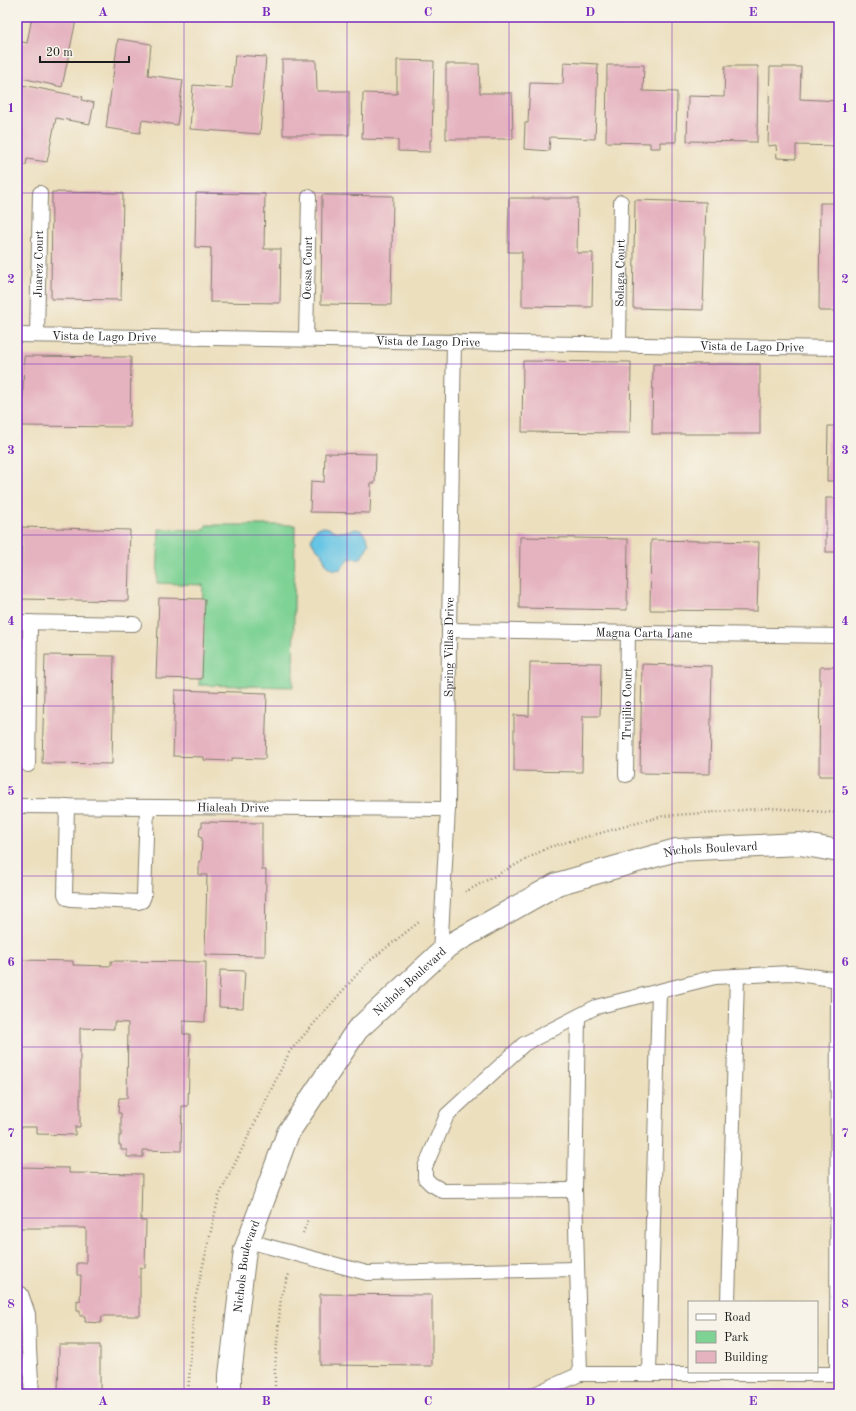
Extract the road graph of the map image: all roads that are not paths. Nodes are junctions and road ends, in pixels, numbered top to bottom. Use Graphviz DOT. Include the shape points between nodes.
graph roads {
  1 [pos="40,193"];
  2 [pos="309,198"];
  3 [pos="621,202"];
  4 [pos="17,335"];
  5 [pos="37,335"];
  6 [pos="306,339"];
  7 [pos="454,341"];
  8 [pos="619,344"];
  9 [pos="839,348"];
  10 [pos="24,622"];
  11 [pos="134,624"];
  12 [pos="450,630"];
  13 [pos="628,633"];
  14 [pos="839,636"];
  15 [pos="28,765"];
  16 [pos="626,774"];
  17 [pos="17,806"];
  18 [pos="68,806"];
  19 [pos="147,807"];
  20 [pos="448,808"];
  21 [pos="839,851"];
  22 [pos="440,953"];
  23 [pos="737,976"];
  24 [pos="838,980"];
  25 [pos="659,991"];
  26 [pos="578,1016"];
  27 [pos="575,1190"];
  28 [pos="248,1241"];
  29 [pos="577,1269"];
  30 [pos="17,1294"];
  31 [pos="728,1301"];
  32 [pos="726,1373"];
  33 [pos="580,1374"];
  34 [pos="649,1374"];
  35 [pos="838,1374"];
  36 [pos="32,1394"];
  37 [pos="230,1394"];
  38 [pos="535,1394"];
  1 -- 5 [label="lane, Juarez Court"];
  2 -- 6 [label="lane, Ocasa Court"];
  3 -- 8 [label="lane, Solaga Court"];
  4 -- 5 [label="lane, Vista de Lago Drive"];
  5 -- 6 [label="lane, Vista de Lago Drive"];
  6 -- 7 [label="lane, Vista de Lago Drive"];
  7 -- 8 [label="lane, Vista de Lago Drive"];
  7 -- 12 [label="lane, Spring Villas Drive"];
  8 -- 9 [label="lane, Vista de Lago Drive"];
  10 -- 11 [label="lane"];
  10 -- 15 [label="lane"];
  12 -- 13 [label="lane, Magna Carta Lane"];
  12 -- 20 [label="lane, Spring Villas Drive"];
  13 -- 14 [label="lane, Magna Carta Lane"];
  13 -- 16 [label="lane, Trujilio Court"];
  17 -- 18 [label="lane, Hialeah Drive"];
  18 -- 19 [label="lane, Hialeah Drive"];
  18 -- 19 [label="lane" via="65,894 67,898 138,902 142,901 144,896"];
  19 -- 20 [label="lane, Hialeah Drive"];
  20 -- 22 [label="lane, Spring Villas Drive"];
  21 -- 22 [label="street, Nichols Boulevard" via="800,844 676,850 557,884"];
  22 -- 28 [label="street, Nichols Boulevard" via="357,1030 305,1107 288,1133"];
  23 -- 24 [label="lane" via="791,973"];
  23 -- 25 [label="lane" via="715,977"];
  23 -- 31 [label="lane"];
  24 -- 35 [label="lane"];
  25 -- 26 [label="lane" via="596,1007"];
  25 -- 34 [label="lane"];
  26 -- 27 [label="lane"];
  26 -- 27 [label="lane" via="524,1044 447,1115 425,1167 425,1178 443,1191"];
  27 -- 29 [label="lane"];
  28 -- 29 [label="lane" via="367,1273"];
  28 -- 37 [label="street, Nichols Boulevard" via="230,1375"];
  29 -- 33 [label="lane"];
  30 -- 36 [label="lane" via="21,1294 28,1314"];
  32 -- 34 [label="lane"];
  32 -- 35 [label="lane"];
  33 -- 34 [label="lane"];
  33 -- 38 [label="lane"];
}
